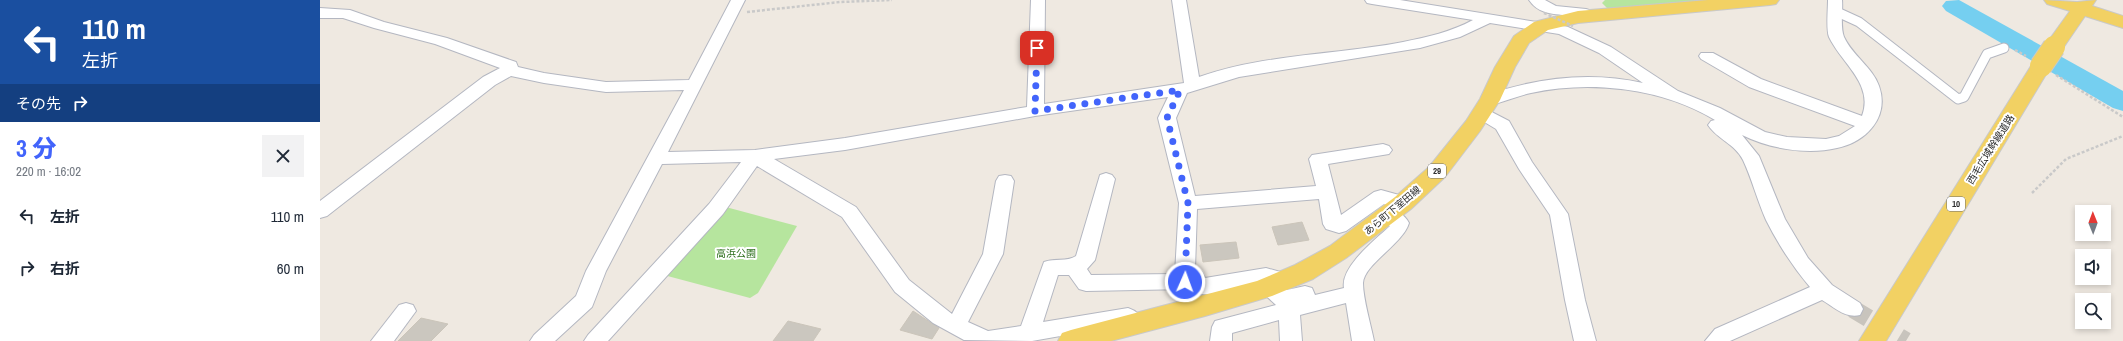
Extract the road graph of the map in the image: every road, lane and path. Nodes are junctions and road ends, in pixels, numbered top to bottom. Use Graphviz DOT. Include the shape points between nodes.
graph roads {
  1 [pos="892,0"];
  2 [pos="1038,0"];
  3 [pos="1179,0"];
  4 [pos="1372,0"];
  5 [pos="1536,0"];
  6 [pos="1770,0"];
  7 [pos="2053,0"];
  8 [pos="1742,1"];
  9 [pos="2084,4"];
  10 [pos="1835,6"];
  11 [pos="734,7"];
  12 [pos="320,13"];
  13 [pos="1593,16"];
  14 [pos="1488,18"];
  15 [pos="1542,20"];
  16 [pos="2123,22"];
  17 [pos="1573,26"];
  18 [pos="2004,48"];
  19 [pos="1707,56"];
  20 [pos="2040,65"];
  21 [pos="509,70"];
  22 [pos="695,85"];
  23 [pos="1186,87"];
  24 [pos="1672,95"];
  25 [pos="1486,106"];
  26 [pos="1035,111"];
  27 [pos="2123,117"];
  28 [pos="1866,124"];
  29 [pos="2123,136"];
  30 [pos="1383,150"];
  31 [pos="755,156"];
  32 [pos="656,158"];
  33 [pos="1106,179"];
  34 [pos="1005,181"];
  35 [pos="1327,192"];
  36 [pos="2032,193"];
  37 [pos="1188,203"];
  38 [pos="1396,209"];
  39 [pos="320,211"];
  40 [pos="1075,267"];
  41 [pos="1195,276"];
  42 [pos="1277,283"];
  43 [pos="1353,288"];
  44 [pos="1825,291"];
  45 [pos="1853,309"];
  46 [pos="1289,310"];
  47 [pos="406,311"];
  48 [pos="1136,325"];
  49 [pos="956,326"];
  50 [pos="1029,334"];
  51 [pos="382,341"];
  52 [pos="541,341"];
  53 [pos="595,341"];
  54 [pos="1071,341"];
  55 [pos="1221,341"];
  56 [pos="1291,341"];
  57 [pos="1363,341"];
  58 [pos="1585,341"];
  59 [pos="1716,341"];
  60 [pos="1872,341"];
  1 -- 11 [label="path"];
  2 -- 26 [label="street"];
  3 -- 23 [label="street"];
  4 -- 14 [label="street"];
  5 -- 13 [label="street" via="1549,8 1587,12"];
  6 -- 8 [label="main road, あら町下室田線 / 29"];
  7 -- 9 [label="main road"];
  8 -- 13 [label="main road, あら町下室田線 / 29"];
  9 -- 16 [label="main road"];
  9 -- 20 [label="main road, 西毛広域幹線道路 / 10, bridge"];
  10 -- 18 [label="lane" via="1958,99 1964,97 1987,54"];
  10 -- 28 [label="street" via="1836,36 1871,86 1874,106"];
  11 -- 22 [label="street"];
  12 -- 21 [label="street" via="346,13 379,25 441,41 510,66"];
  13 -- 15 [label="main road, あら町下室田線 / 29"];
  14 -- 15 [label="street"];
  14 -- 23 [label="street" via="1476,26 1443,38 1395,49 1292,62"];
  15 -- 17 [label="path, bridge"];
  15 -- 24 [label="street" via="1605,50"];
  15 -- 25 [label="main road, あら町下室田線 / 29" via="1514,51"];
  18 -- 20 [label="path" via="2014,49"];
  19 -- 28 [label="street" via="1755,83"];
  20 -- 27 [label="path"];
  20 -- 60 [label="main road, 西毛広域幹線道路 / 10"];
  21 -- 22 [label="street" via="606,87"];
  21 -- 39 [label="street" via="489,81"];
  22 -- 32 [label="street"];
  23 -- 26 [label="street"];
  23 -- 37 [label="street" via="1167,118"];
  24 -- 25 [label="street" via="1638,86 1574,83 1538,86 1510,92"];
  24 -- 28 [label="street" via="1714,112 1760,137 1787,143 1826,145 1844,141"];
  24 -- 44 [label="street" via="1734,138 1750,156 1776,220 1801,263"];
  25 -- 38 [label="main road, あら町下室田線 / 29" via="1437,172"];
  25 -- 58 [label="street" via="1503,125 1525,165 1559,214"];
  26 -- 31 [label="street" via="845,144"];
  29 -- 36 [label="path" via="2066,159"];
  30 -- 35 [label="street" via="1318,159"];
  31 -- 32 [label="street"];
  31 -- 49 [label="street" via="849,212 902,286"];
  31 -- 53 [label="street" via="716,209"];
  32 -- 52 [label="street" via="596,270 585,301"];
  33 -- 40 [label="street" via="1085,260"];
  34 -- 49 [label="street" via="994,254"];
  35 -- 37 [label="street"];
  35 -- 38 [label="street" via="1334,224 1339,226 1381,197"];
  37 -- 40 [label="street" via="1185,282 1086,283"];
  38 -- 42 [label="main road, あら町下室田線 / 29" via="1338,252 1304,272"];
  38 -- 43 [label="street" via="1400,223 1398,230 1363,263"];
  40 -- 50 [label="street" via="1051,267"];
  41 -- 42 [label="street" via="1197,286 1266,276"];
  42 -- 43 [label="street" via="1283,300"];
  42 -- 48 [label="main road, あら町下室田線 / 29"];
  43 -- 46 [label="street"];
  43 -- 57 [label="street"];
  44 -- 45 [label="street"];
  44 -- 59 [label="street" via="1812,294"];
  46 -- 55 [label="street" via="1222,327"];
  46 -- 56 [label="street"];
  47 -- 51 [label="street"];
  48 -- 50 [label="street" via="1128,316"];
  48 -- 54 [label="main road, あら町下室田線 / 29"];
  49 -- 50 [label="street" via="988,340"];
}
